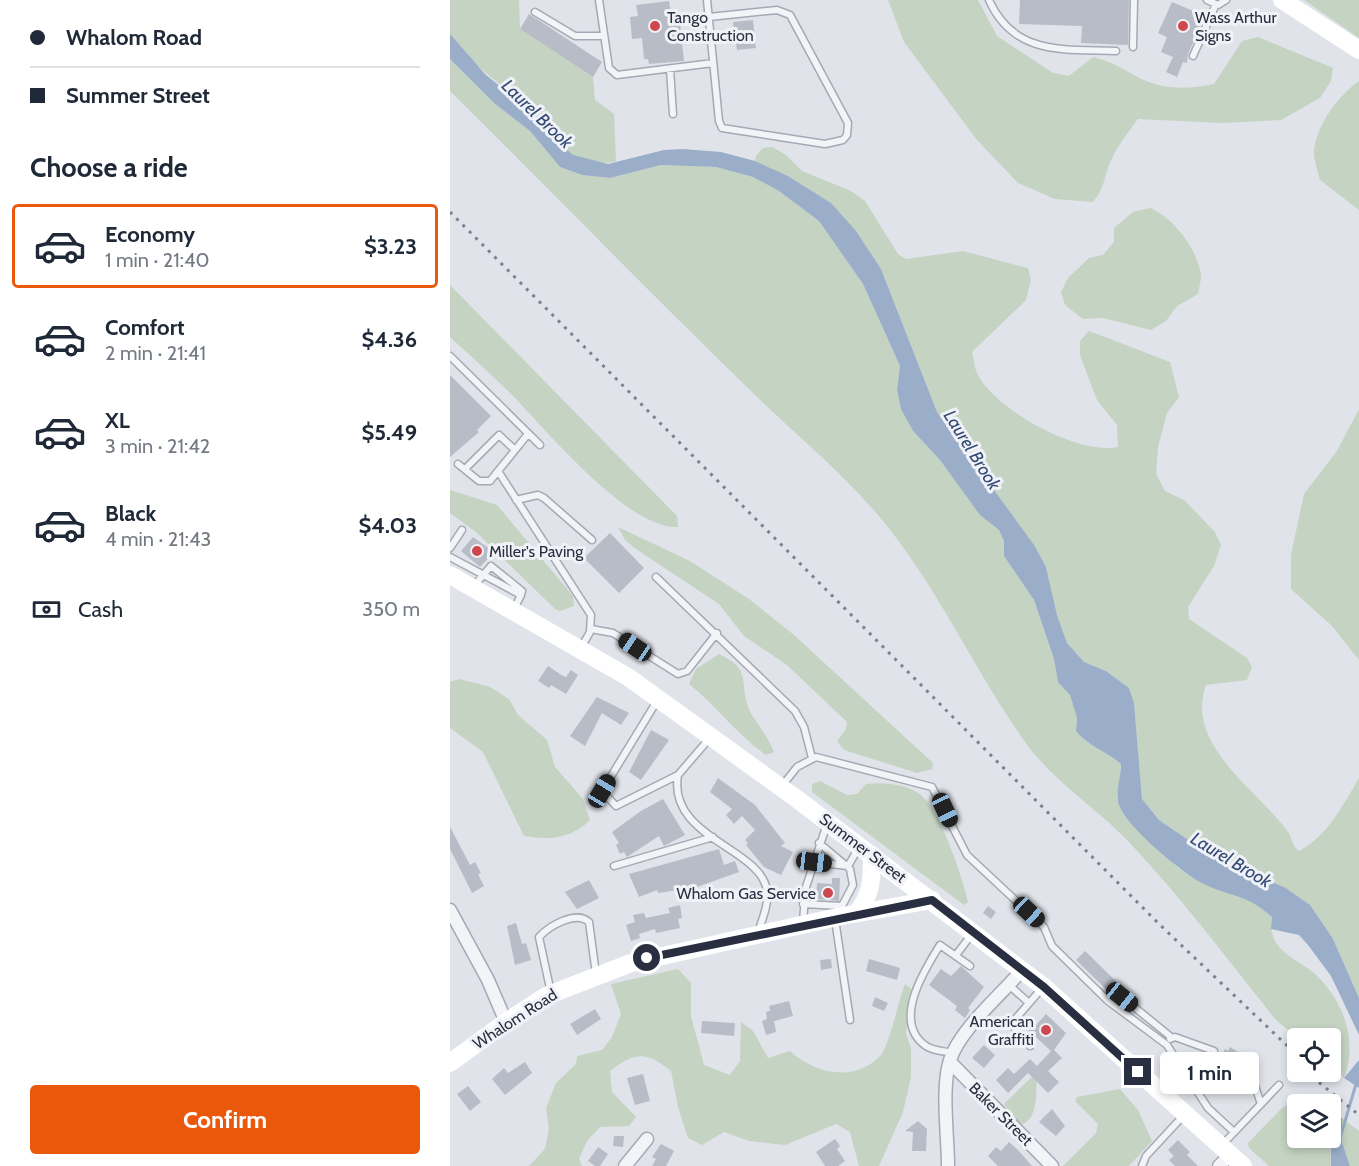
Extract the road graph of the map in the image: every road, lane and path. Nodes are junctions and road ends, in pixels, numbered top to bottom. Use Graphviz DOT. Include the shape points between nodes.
graph roads {
  1 [pos="599,0"];
  2 [pos="707,0"];
  3 [pos="989,0"];
  4 [pos="1134,0"];
  5 [pos="1207,0"];
  6 [pos="1226,0"];
  7 [pos="1282,0"];
  8 [pos="1216,4"];
  9 [pos="535,12"];
  10 [pos="709,17"];
  11 [pos="604,36"];
  12 [pos="1133,46"];
  13 [pos="1359,50"];
  14 [pos="1116,51"];
  15 [pos="1193,56"];
  16 [pos="713,63"];
  17 [pos="669,69"];
  18 [pos="674,114"];
  19 [pos="450,356"];
  20 [pos="528,434"];
  21 [pos="540,445"];
  22 [pos="515,450"];
  23 [pos="458,464"];
  24 [pos="465,469"];
  25 [pos="498,471"];
  26 [pos="516,500"];
  27 [pos="462,530"];
  28 [pos="592,540"];
  29 [pos="450,548"];
  30 [pos="450,557"];
  31 [pos="450,575"];
  32 [pos="656,577"];
  33 [pos="478,581"];
  34 [pos="518,602"];
  35 [pos="591,629"];
  36 [pos="717,633"];
  37 [pos="581,648"];
  38 [pos="659,698"];
  39 [pos="712,736"];
  40 [pos="812,758"];
  41 [pos="678,775"];
  42 [pos="781,787"];
  43 [pos="828,822"];
  44 [pos="713,837"];
  45 [pos="819,843"];
  46 [pos="866,850"];
  47 [pos="814,862"];
  48 [pos="614,866"];
  49 [pos="848,866"];
  50 [pos="932,900"];
  51 [pos="803,904"];
  52 [pos="450,909"];
  53 [pos="845,913"];
  54 [pos="804,925"];
  55 [pos="974,932"];
  56 [pos="758,934"];
  57 [pos="956,956"];
  58 [pos="970,966"];
  59 [pos="1022,970"];
  60 [pos="596,975"];
  61 [pos="1009,985"];
  62 [pos="1044,987"];
  63 [pos="552,993"];
  64 [pos="1029,1003"];
  65 [pos="1112,1004"];
  66 [pos="850,1020"];
  67 [pos="506,1022"];
  68 [pos="1171,1037"];
  69 [pos="1166,1044"];
  70 [pos="1030,1046"];
  71 [pos="1214,1051"];
  72 [pos="951,1057"];
  73 [pos="450,1063"];
  74 [pos="1248,1074"];
  75 [pos="1279,1085"];
  76 [pos="1261,1104"];
  77 [pos="1184,1114"];
  78 [pos="1234,1132"];
  79 [pos="647,1139"];
  80 [pos="1228,1158"];
  81 [pos="625,1166"];
  82 [pos="948,1166"];
  83 [pos="1052,1166"];
  84 [pos="1142,1166"];
  1 -- 11 [label="lane"];
  2 -- 10 [label="lane"];
  3 -- 14 [label="lane" via="1002,22 1034,45"];
  4 -- 12 [label="lane"];
  5 -- 8 [label="lane"];
  6 -- 8 [label="lane"];
  7 -- 13 [label="main road"];
  8 -- 15 [label="lane"];
  9 -- 11 [label="lane" via="575,36"];
  10 -- 16 [label="lane"];
  10 -- 16 [label="lane" via="777,10 790,15 848,123 847,135 838,143 825,144 722,128"];
  11 -- 17 [label="lane" via="609,68 617,75"];
  16 -- 17 [label="lane"];
  17 -- 18 [label="lane"];
  19 -- 20 [label="lane"];
  20 -- 21 [label="lane"];
  20 -- 22 [label="lane"];
  22 -- 24 [label="lane" via="499,435"];
  22 -- 25 [label="lane"];
  23 -- 24 [label="lane"];
  24 -- 25 [label="lane" via="483,482 490,481"];
  25 -- 26 [label="lane"];
  26 -- 28 [label="lane" via="538,495 544,498"];
  26 -- 35 [label="lane" via="591,615"];
  27 -- 29 [label="lane"];
  30 -- 33 [label="lane"];
  31 -- 33 [label="main road, Summer Street"];
  32 -- 36 [label="lane"];
  33 -- 34 [label="main road, Summer Street"];
  33 -- 34 [label="lane" via="493,567 522,591"];
  34 -- 37 [label="main road, Summer Street"];
  35 -- 36 [label="lane" via="613,633 678,674 687,671"];
  35 -- 37 [label="lane"];
  36 -- 40 [label="lane" via="795,711 804,727"];
  37 -- 38 [label="main road, Summer Street"];
  38 -- 39 [label="main road, Summer Street"];
  38 -- 41 [label="lane" via="602,791 616,806"];
  39 -- 41 [label="lane"];
  39 -- 42 [label="main road, Summer Street"];
  40 -- 42 [label="lane" via="797,766"];
  40 -- 65 [label="lane" via="932,787 967,855 1044,927 1052,946"];
  41 -- 44 [label="lane" via="681,807"];
  42 -- 43 [label="main road, Summer Street"];
  43 -- 45 [label="lane"];
  43 -- 46 [label="main road, Summer Street"];
  44 -- 48 [label="lane"];
  44 -- 56 [label="lane" via="747,863 765,884 767,900"];
  45 -- 47 [label="lane"];
  45 -- 49 [label="lane"];
  46 -- 49 [label="lane"];
  46 -- 50 [label="main road, Summer Street"];
  46 -- 53 [label="main road" via="872,886 867,901"];
  47 -- 49 [label="lane"];
  47 -- 51 [label="lane"];
  49 -- 53 [label="lane" via="853,885"];
  50 -- 53 [label="main road, Whalom Road"];
  50 -- 55 [label="main road, Summer Street"];
  51 -- 53 [label="lane"];
  51 -- 54 [label="lane"];
  52 -- 67 [label="street"];
  53 -- 54 [label="main road, Whalom Road"];
  53 -- 66 [label="lane"];
  54 -- 56 [label="main road, Whalom Road"];
  55 -- 57 [label="lane"];
  55 -- 59 [label="main road, Summer Street"];
  56 -- 60 [label="main road, Whalom Road" via="647,958"];
  57 -- 58 [label="lane"];
  57 -- 72 [label="lane" via="940,945 918,981 912,1004 914,1030 921,1042"];
  59 -- 61 [label="street"];
  59 -- 62 [label="main road, Summer Street"];
  60 -- 63 [label="main road, Whalom Road"];
  60 -- 63 [label="lane" via="589,922 570,919 539,937"];
  61 -- 64 [label="lane"];
  61 -- 72 [label="street" via="966,1033"];
  62 -- 64 [label="lane"];
  62 -- 77 [label="main road, Summer Street"];
  63 -- 67 [label="main road, Whalom Road"];
  64 -- 70 [label="lane" via="1011,1024"];
  65 -- 68 [label="lane" via="1122,997"];
  65 -- 69 [label="lane"];
  67 -- 73 [label="main road, Whalom Road"];
  68 -- 69 [label="lane"];
  68 -- 71 [label="lane"];
  69 -- 78 [label="lane" via="1209,1108"];
  72 -- 82 [label="street" via="947,1088"];
  72 -- 83 [label="street, Baker Street"];
  74 -- 76 [label="lane"];
  75 -- 76 [label="lane"];
  76 -- 78 [label="lane"];
  77 -- 80 [label="main road, Summer Street"];
  77 -- 84 [label="lane" via="1146,1156"];
  78 -- 80 [label="lane"];
  79 -- 81 [label="street"];
}
